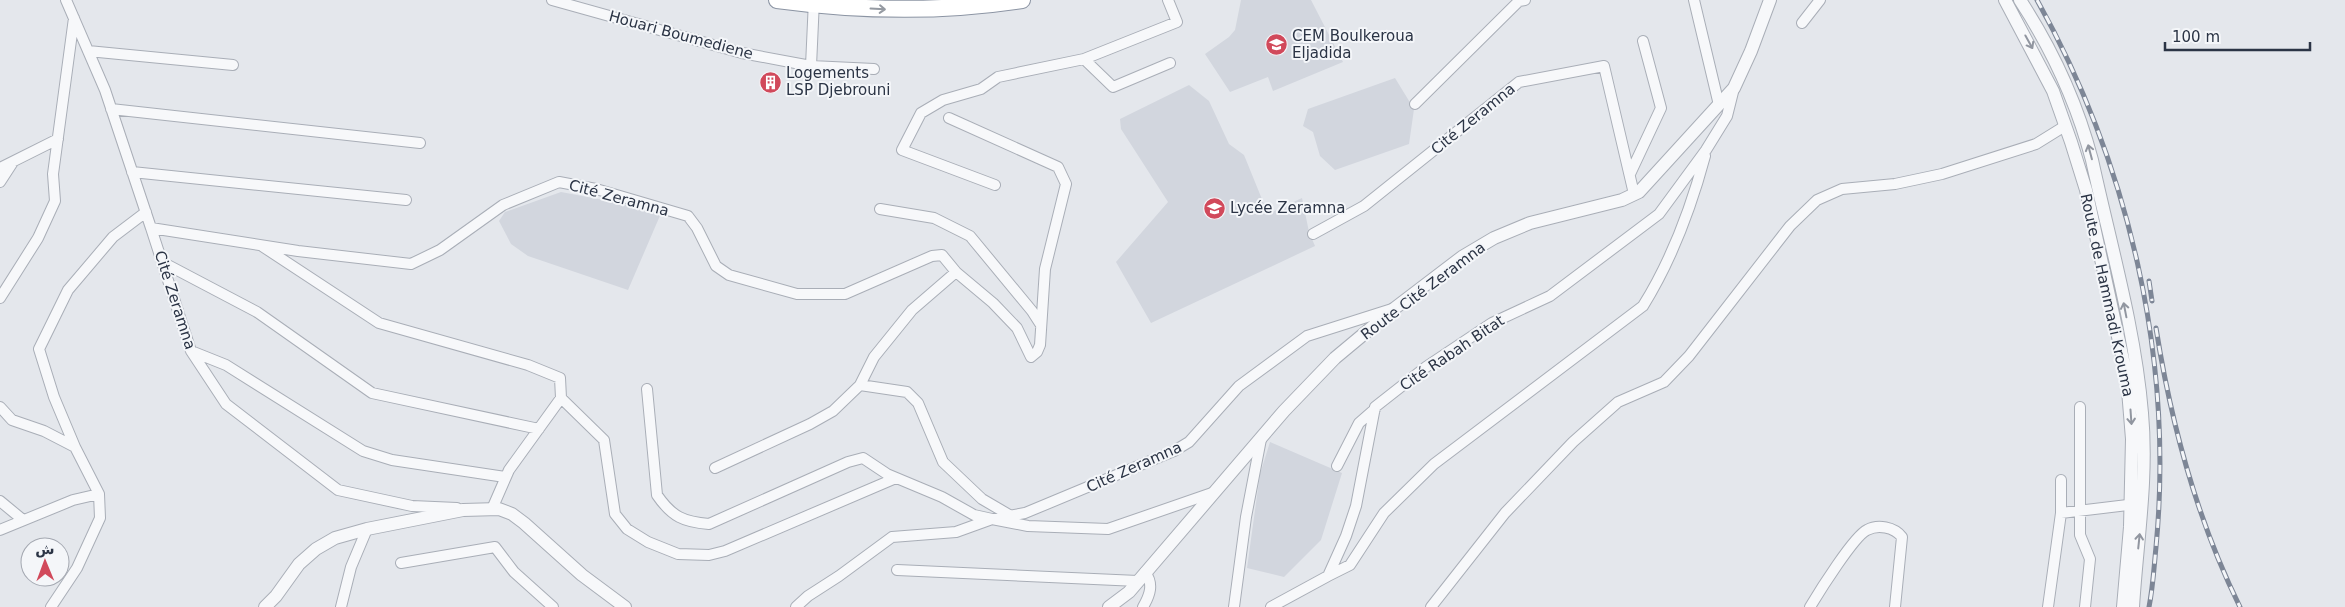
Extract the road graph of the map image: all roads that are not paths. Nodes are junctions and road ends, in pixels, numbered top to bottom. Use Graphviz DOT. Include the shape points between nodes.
graph roads {
  1 [pos="66,0"];
  2 [pos="552,0"];
  3 [pos="777,0"];
  4 [pos="1022,0"];
  5 [pos="1168,0"];
  6 [pos="1525,0"];
  7 [pos="1694,0"];
  8 [pos="1770,0"];
  9 [pos="1820,0"];
  10 [pos="2005,0"];
  11 [pos="2020,0"];
  12 [pos="814,2"];
  13 [pos="74,18"];
  14 [pos="1802,23"];
  15 [pos="1643,41"];
  16 [pos="88,51"];
  17 [pos="1084,59"];
  18 [pos="1170,63"];
  19 [pos="234,65"];
  20 [pos="811,66"];
  21 [pos="874,69"];
  22 [pos="1734,88"];
  23 [pos="1416,104"];
  24 [pos="1719,105"];
  25 [pos="111,109"];
  26 [pos="949,118"];
  27 [pos="2065,126"];
  28 [pos="58,139"];
  29 [pos="420,143"];
  30 [pos="1706,150"];
  31 [pos="14,160"];
  32 [pos="0,168"];
  33 [pos="132,172"];
  34 [pos="1630,174"];
  35 [pos="0,182"];
  36 [pos="995,185"];
  37 [pos="1634,194"];
  38 [pos="406,200"];
  39 [pos="880,209"];
  40 [pos="146,212"];
  41 [pos="151,228"];
  42 [pos="1313,234"];
  43 [pos="259,244"];
  44 [pos="162,262"];
  45 [pos="956,272"];
  46 [pos="0,298"];
  47 [pos="1395,308"];
  48 [pos="1041,325"];
  49 [pos="191,351"];
  50 [pos="860,385"];
  51 [pos="647,390"];
  52 [pos="561,398"];
  53 [pos="0,407"];
  54 [pos="2080,407"];
  55 [pos="1375,409"];
  56 [pos="538,429"];
  57 [pos="1261,438"];
  58 [pos="75,447"];
  59 [pos="1337,466"];
  60 [pos="715,468"];
  61 [pos="505,478"];
  62 [pos="896,478"];
  63 [pos="2061,480"];
  64 [pos="1216,492"];
  65 [pos="100,494"];
  66 [pos="0,501"];
  67 [pos="2136,504"];
  68 [pos="492,509"];
  69 [pos="2081,512"];
  70 [pos="2061,513"];
  71 [pos="1011,516"];
  72 [pos="992,519"];
  73 [pos="23,520"];
  74 [pos="367,529"];
  75 [pos="0,530"];
  76 [pos="401,563"];
  77 [pos="897,570"];
  78 [pos="1328,576"];
  79 [pos="1142,577"];
  80 [pos="51,607"];
  81 [pos="265,607"];
  82 [pos="341,607"];
  83 [pos="553,607"];
  84 [pos="625,607"];
  85 [pos="796,607"];
  86 [pos="1109,607"];
  87 [pos="1143,607"];
  88 [pos="1234,607"];
  89 [pos="1271,607"];
  90 [pos="1431,607"];
  91 [pos="1810,607"];
  92 [pos="1895,607"];
  93 [pos="2048,607"];
  94 [pos="2085,607"];
  95 [pos="2123,607"];
  96 [pos="2133,607"];
  1 -- 13 [label="street"];
  2 -- 20 [label="street, Houari Boumediene" via="742,53"];
  3 -- 12 [label="highway"];
  12 -- 4 [label="highway, one-way" via="882,10 928,10"];
  5 -- 17 [label="street" via="1177,22"];
  6 -- 23 [label="street" via="1519,1"];
  7 -- 24 [label="street"];
  8 -- 22 [label="street, Route Cité Zeramna"];
  9 -- 14 [label="street"];
  10 -- 27 [label="street, Route de Hammadi Krouma, one-way" via="2040,63"];
  67 -- 11 [label="street, Route de Hammadi Krouma, one-way" via="2144,452 2138,377 2092,160 2065,82"];
  12 -- 20 [label="street"];
  13 -- 16 [label="street"];
  13 -- 28 [label="street"];
  15 -- 34 [label="street" via="1661,108"];
  16 -- 19 [label="street"];
  16 -- 25 [label="street"];
  17 -- 18 [label="street" via="1113,87"];
  17 -- 36 [label="street" via="998,77 981,89 942,100 921,113 902,150"];
  20 -- 21 [label="street, Houari Boumediene"];
  22 -- 24 [label="street, Route Cité Zeramna"];
  22 -- 30 [label="street, Cité Rabah Bitat" via="1727,116"];
  24 -- 37 [label="street, Route Cité Zeramna"];
  25 -- 29 [label="street"];
  25 -- 33 [label="street"];
  26 -- 48 [label="street, Cité Zeramna" via="1058,167 1066,184 1045,269"];
  27 -- 67 [label="street, Route de Hammadi Krouma, one-way" via="2086,190 2127,378"];
  27 -- 90 [label="street" via="2036,144 1942,174 1895,184 1842,189 1817,200 1790,226 1689,356 1664,382 1618,402 1573,442 1506,513"];
  28 -- 31 [label="street"];
  28 -- 46 [label="street" via="53,174 55,201 38,238"];
  30 -- 55 [label="street, Cité Rabah Bitat" via="1659,214 1550,296 1492,323 1426,367"];
  30 -- 78 [label="street, Cité Rabah Bitat" via="1695,194 1656,284 1643,306 1434,464 1384,513 1350,565"];
  31 -- 32 [label="street"];
  31 -- 35 [label="street"];
  33 -- 38 [label="street"];
  33 -- 40 [label="street"];
  34 -- 37 [label="street, Cité Zeramna"];
  34 -- 42 [label="street, Cité Zeramna" via="1604,66 1519,82 1364,206"];
  37 -- 47 [label="street, Route Cité Zeramna" via="1622,200 1530,223 1494,238 1462,257"];
  39 -- 48 [label="street" via="934,218 970,236"];
  40 -- 41 [label="street"];
  40 -- 58 [label="street" via="113,237 68,290 39,349"];
  41 -- 43 [label="street, Cité Zeramna"];
  41 -- 44 [label="street, Cité Zeramna"];
  43 -- 45 [label="street, Cité Zeramna" via="411,264 440,250 503,205 559,182 596,189 688,216 716,266 729,275 776,289 814,295 845,294 932,256 942,256"];
  43 -- 52 [label="street" via="379,323 528,365 560,378"];
  44 -- 49 [label="street, Cité Zeramna"];
  44 -- 56 [label="street" via="258,312 372,393"];
  45 -- 48 [label="street, Cité Zeramna" via="993,303 1016,328 1031,357 1040,345"];
  45 -- 50 [label="street" via="912,310 874,357"];
  47 -- 57 [label="street, Route Cité Zeramna" via="1335,358"];
  47 -- 71 [label="street, Cité Zeramna" via="1307,336 1240,386 1189,442 1174,452"];
  49 -- 61 [label="street" via="226,365 363,451 392,460"];
  49 -- 68 [label="street, Cité Zeramna" via="226,404 338,490 412,506"];
  50 -- 60 [label="street" via="833,410 810,424"];
  50 -- 71 [label="street" via="908,392 918,403 943,462 982,499"];
  51 -- 62 [label="street, Cité Zeramna" via="657,496 666,509 679,518 710,524 863,458"];
  52 -- 56 [label="street"];
  52 -- 62 [label="street" via="604,440 615,514 627,528 648,542 678,554 709,555 725,551"];
  53 -- 58 [label="street" via="12,420"];
  54 -- 69 [label="street"];
  55 -- 59 [label="street, Cité Rabah Bitat" via="1359,423"];
  55 -- 78 [label="street" via="1356,506"];
  56 -- 61 [label="street"];
  57 -- 64 [label="street, Route Cité Zeramna"];
  57 -- 88 [label="street"];
  58 -- 65 [label="street"];
  61 -- 68 [label="street"];
  62 -- 72 [label="street, Cité Zeramna" via="942,497 974,515"];
  63 -- 70 [label="street"];
  64 -- 72 [label="street, Cité Zeramna" via="1108,529 1028,526"];
  64 -- 79 [label="street, Route Cité Zeramna"];
  65 -- 73 [label="street" via="73,500"];
  65 -- 80 [label="street" via="100,518 77,568"];
  66 -- 73 [label="street"];
  67 -- 69 [label="street"];
  67 -- 95 [label="street, Route de Hammadi Krouma"];
  96 -- 67 [label="street, Route de Hammadi Krouma, one-way"];
  68 -- 74 [label="street" via="463,510"];
  68 -- 84 [label="street" via="499,508 518,518 582,575"];
  69 -- 70 [label="street"];
  69 -- 94 [label="street" via="2080,535 2090,559"];
  70 -- 93 [label="street"];
  71 -- 72 [label="street, Cité Zeramna"];
  72 -- 85 [label="street" via="956,532 892,537"];
  73 -- 75 [label="street"];
  74 -- 81 [label="street" via="335,538 316,549 299,564"];
  74 -- 82 [label="street" via="351,567"];
  76 -- 83 [label="street" via="495,547 514,572"];
  77 -- 79 [label="street"];
  78 -- 89 [label="street, Cité Rabah Bitat"];
  79 -- 86 [label="street, Route Cité Zeramna"];
  79 -- 87 [label="street" via="1150,579 1150,594"];
  91 -- 92 [label="street" via="1862,534 1874,528 1897,531 1902,537"];
}
